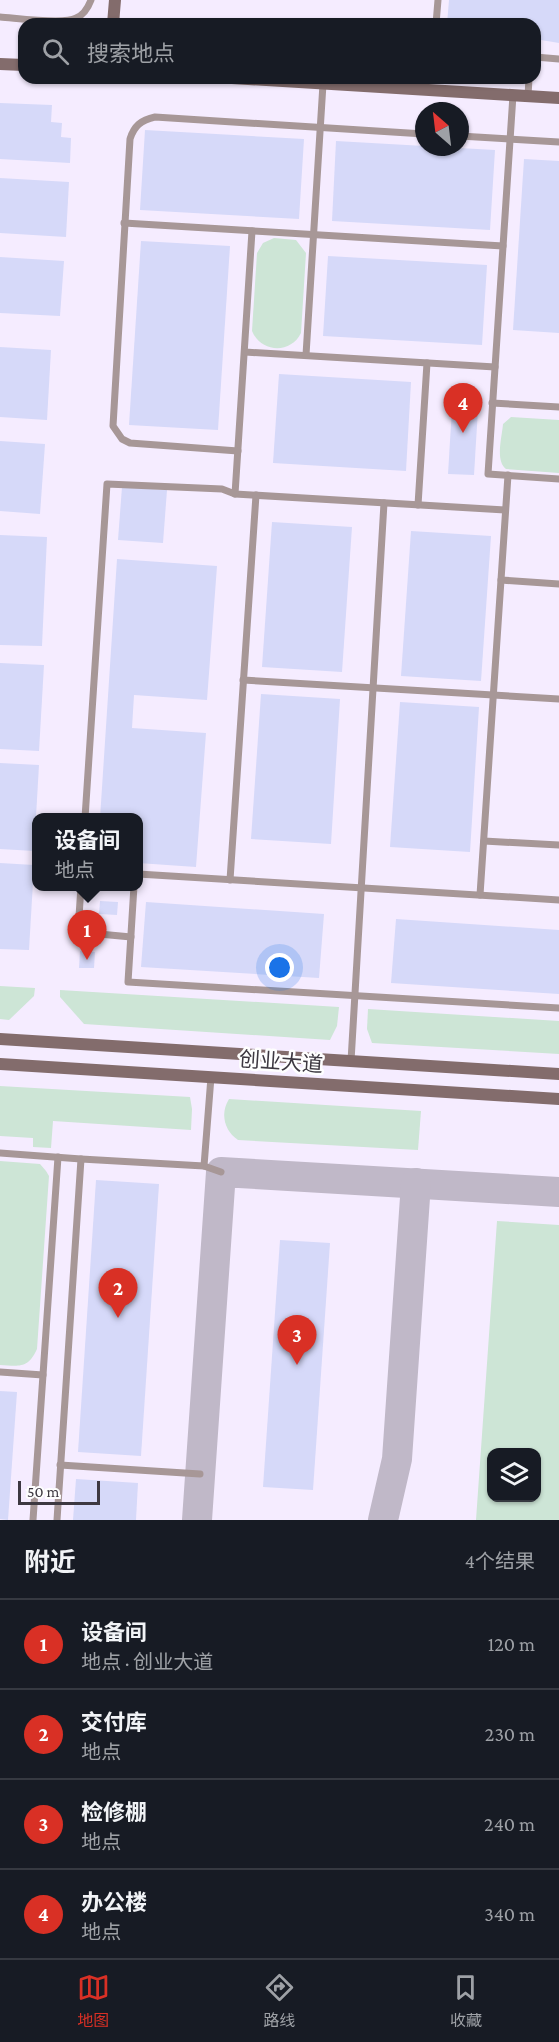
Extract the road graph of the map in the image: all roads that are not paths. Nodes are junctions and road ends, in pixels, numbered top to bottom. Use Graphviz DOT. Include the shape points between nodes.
graph roads {
  1 [pos="91,0"];
  2 [pos="114,0"];
  3 [pos="438,0"];
  4 [pos="0,17"];
  5 [pos="18,18"];
  6 [pos="76,18"];
  7 [pos="113,18"];
  8 [pos="436,18"];
  9 [pos="541,58"];
  10 [pos="559,59"];
  11 [pos="0,64"];
  12 [pos="18,65"];
  13 [pos="323,84"];
  14 [pos="529,84"];
  15 [pos="513,95"];
  16 [pos="528,96"];
  17 [pos="559,98"];
  18 [pos="321,127"];
  19 [pos="415,133"];
  20 [pos="469,137"];
  21 [pos="510,139"];
  22 [pos="559,142"];
  23 [pos="124,224"];
  24 [pos="252,231"];
  25 [pos="314,235"];
  26 [pos="503,246"];
  27 [pos="245,352"];
  28 [pos="306,355"];
  29 [pos="427,363"];
  30 [pos="495,367"];
  31 [pos="492,403"];
  32 [pos="559,407"];
  33 [pos="238,451"];
  34 [pos="508,475"];
  35 [pos="559,479"];
  36 [pos="235,494"];
  37 [pos="256,495"];
  38 [pos="384,503"];
  39 [pos="418,505"];
  40 [pos="505,510"];
  41 [pos="501,580"];
  42 [pos="559,584"];
  43 [pos="243,680"];
  44 [pos="373,688"];
  45 [pos="493,695"];
  46 [pos="559,699"];
  47 [pos="85,813"];
  48 [pos="484,841"];
  49 [pos="559,845"];
  50 [pos="143,874"];
  51 [pos="230,880"];
  52 [pos="361,888"];
  53 [pos="81,891"];
  54 [pos="134,891"];
  55 [pos="480,896"];
  56 [pos="559,900"];
  57 [pos="131,937"];
  58 [pos="354,996"];
  59 [pos="559,1008"];
  60 [pos="0,1039"];
  61 [pos="351,1061"];
  62 [pos="0,1064"];
  63 [pos="559,1074"];
  64 [pos="211,1077"];
  65 [pos="559,1099"];
  66 [pos="0,1153"];
  67 [pos="58,1157"];
  68 [pos="81,1159"];
  69 [pos="204,1166"];
  70 [pos="221,1172"];
  71 [pos="0,1372"];
  72 [pos="43,1375"];
  73 [pos="60,1465"];
  74 [pos="200,1474"];
  75 [pos="33,1520"];
  76 [pos="57,1520"];
  1 -- 6 [label="lane"];
  2 -- 7 [label="main road"];
  3 -- 8 [label="lane"];
  4 -- 5 [label="lane"];
  9 -- 10 [label="lane"];
  11 -- 12 [label="main road"];
  13 -- 15 [label="main road"];
  13 -- 18 [label="lane"];
  14 -- 16 [label="lane"];
  15 -- 16 [label="main road"];
  15 -- 21 [label="lane"];
  16 -- 17 [label="main road"];
  18 -- 19 [label="lane"];
  18 -- 23 [label="lane" via="147,119 136,126 130,139"];
  18 -- 25 [label="lane"];
  20 -- 21 [label="lane"];
  21 -- 22 [label="lane"];
  21 -- 26 [label="lane"];
  23 -- 24 [label="lane"];
  23 -- 33 [label="lane" via="112,419 116,433 130,443"];
  24 -- 25 [label="lane"];
  24 -- 27 [label="lane"];
  25 -- 26 [label="lane"];
  25 -- 28 [label="lane"];
  26 -- 30 [label="lane"];
  27 -- 28 [label="lane"];
  27 -- 33 [label="lane"];
  28 -- 29 [label="lane"];
  29 -- 30 [label="lane"];
  29 -- 39 [label="lane"];
  30 -- 31 [label="lane"];
  31 -- 32 [label="lane"];
  31 -- 34 [label="lane" via="488,474"];
  33 -- 36 [label="lane"];
  34 -- 35 [label="lane"];
  34 -- 40 [label="lane"];
  36 -- 37 [label="lane"];
  36 -- 47 [label="lane" via="222,489 107,483"];
  37 -- 38 [label="lane"];
  37 -- 43 [label="lane"];
  38 -- 39 [label="lane"];
  38 -- 44 [label="lane"];
  39 -- 40 [label="lane"];
  40 -- 41 [label="lane"];
  41 -- 42 [label="lane"];
  41 -- 45 [label="lane"];
  43 -- 44 [label="lane"];
  43 -- 51 [label="lane"];
  44 -- 45 [label="lane"];
  44 -- 52 [label="lane"];
  45 -- 46 [label="lane"];
  45 -- 48 [label="lane"];
  48 -- 49 [label="lane"];
  48 -- 55 [label="lane"];
  50 -- 51 [label="lane"];
  51 -- 52 [label="lane"];
  52 -- 55 [label="lane"];
  52 -- 58 [label="lane"];
  53 -- 57 [label="lane" via="78,932"];
  54 -- 57 [label="lane"];
  55 -- 56 [label="lane"];
  57 -- 58 [label="lane" via="128,982"];
  58 -- 59 [label="lane"];
  58 -- 61 [label="lane"];
  60 -- 61 [label="main road, 创业大道"];
  61 -- 63 [label="main road, 创业大道"];
  62 -- 64 [label="main road, 创业大道"];
  64 -- 65 [label="main road, 创业大道"];
  64 -- 69 [label="lane"];
  66 -- 67 [label="lane"];
  67 -- 68 [label="lane"];
  67 -- 72 [label="lane"];
  68 -- 69 [label="lane"];
  68 -- 73 [label="lane"];
  69 -- 70 [label="lane"];
  71 -- 72 [label="lane"];
  72 -- 75 [label="lane"];
  73 -- 74 [label="lane"];
  73 -- 76 [label="lane"];
}
